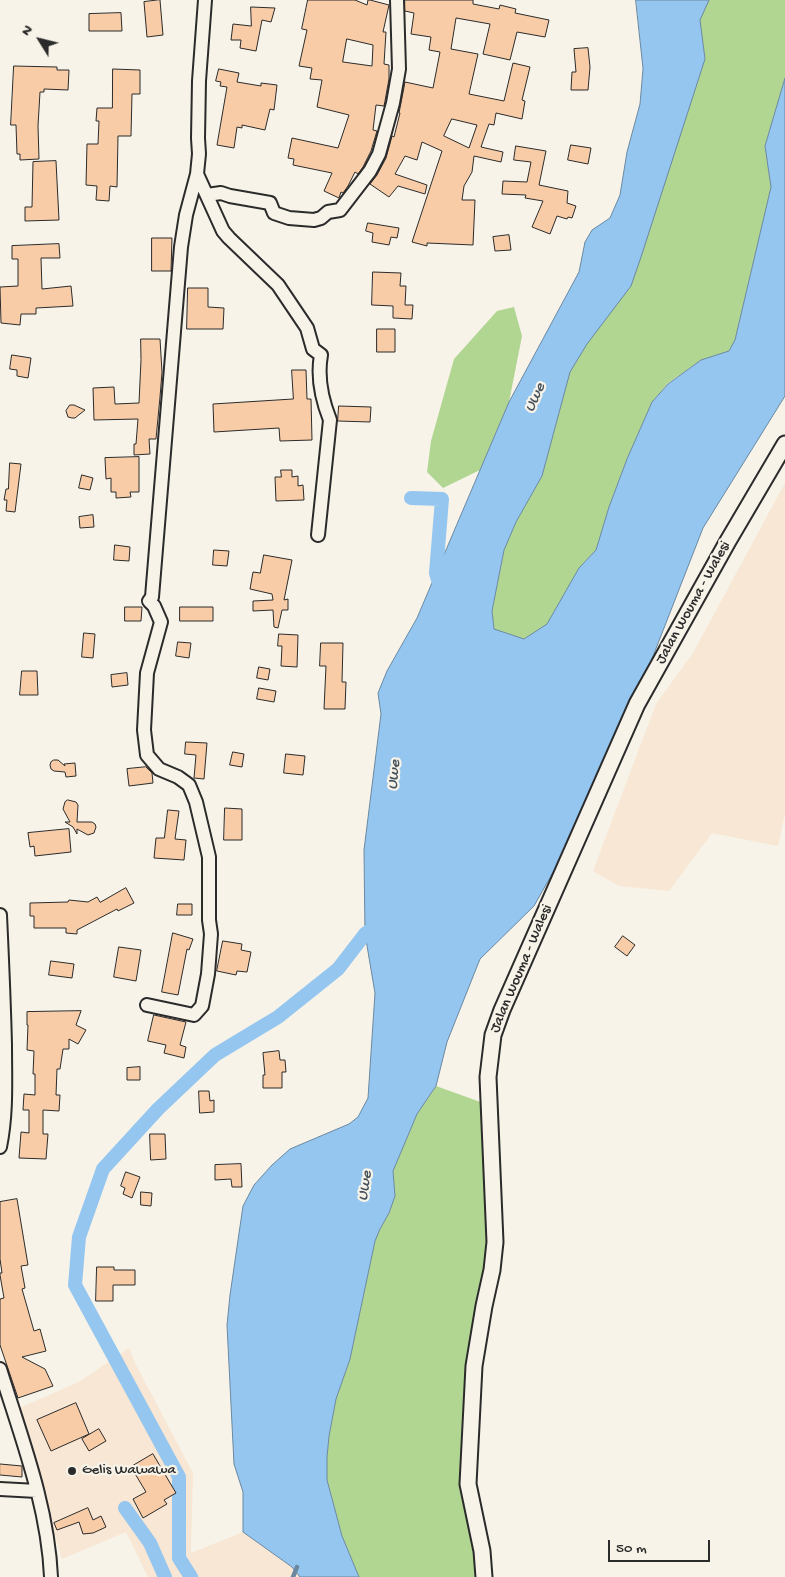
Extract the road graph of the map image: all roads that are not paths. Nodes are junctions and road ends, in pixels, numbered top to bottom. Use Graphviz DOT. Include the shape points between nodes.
graph roads {
  1 [pos="205,0"];
  2 [pos="397,0"];
  3 [pos="197,174"];
  4 [pos="207,195"];
  5 [pos="785,444"];
  6 [pos="318,535"];
  7 [pos="0,915"];
  8 [pos="147,1005"];
  9 [pos="0,1147"];
  10 [pos="0,1369"];
  11 [pos="0,1489"];
  12 [pos="37,1491"];
  13 [pos="51,1577"];
  14 [pos="484,1577"];
  1 -- 3 [label="street"];
  2 -- 4 [label="street" via="400,69 393,103 379,154 340,210 314,220 289,218 274,213 270,203 221,193"];
  3 -- 4 [label="street"];
  3 -- 8 [label="street" via="181,247 150,601 161,622 147,673 144,730 147,754 159,770 189,785 196,802 209,857 211,934 202,1006 194,1015"];
  4 -- 6 [label="street" via="223,231 278,285 308,328 313,349 321,355 318,368 330,420"];
  5 -- 14 [label="street, Jalan Wouma - Walesi" via="637,704 493,1035 488,1100 495,1242 474,1366 468,1484"];
  7 -- 9 [label="street" via="6,1100"];
  10 -- 12 [label="street"];
  11 -- 12 [label="street"];
  12 -- 13 [label="street" via="49,1548"];
}
